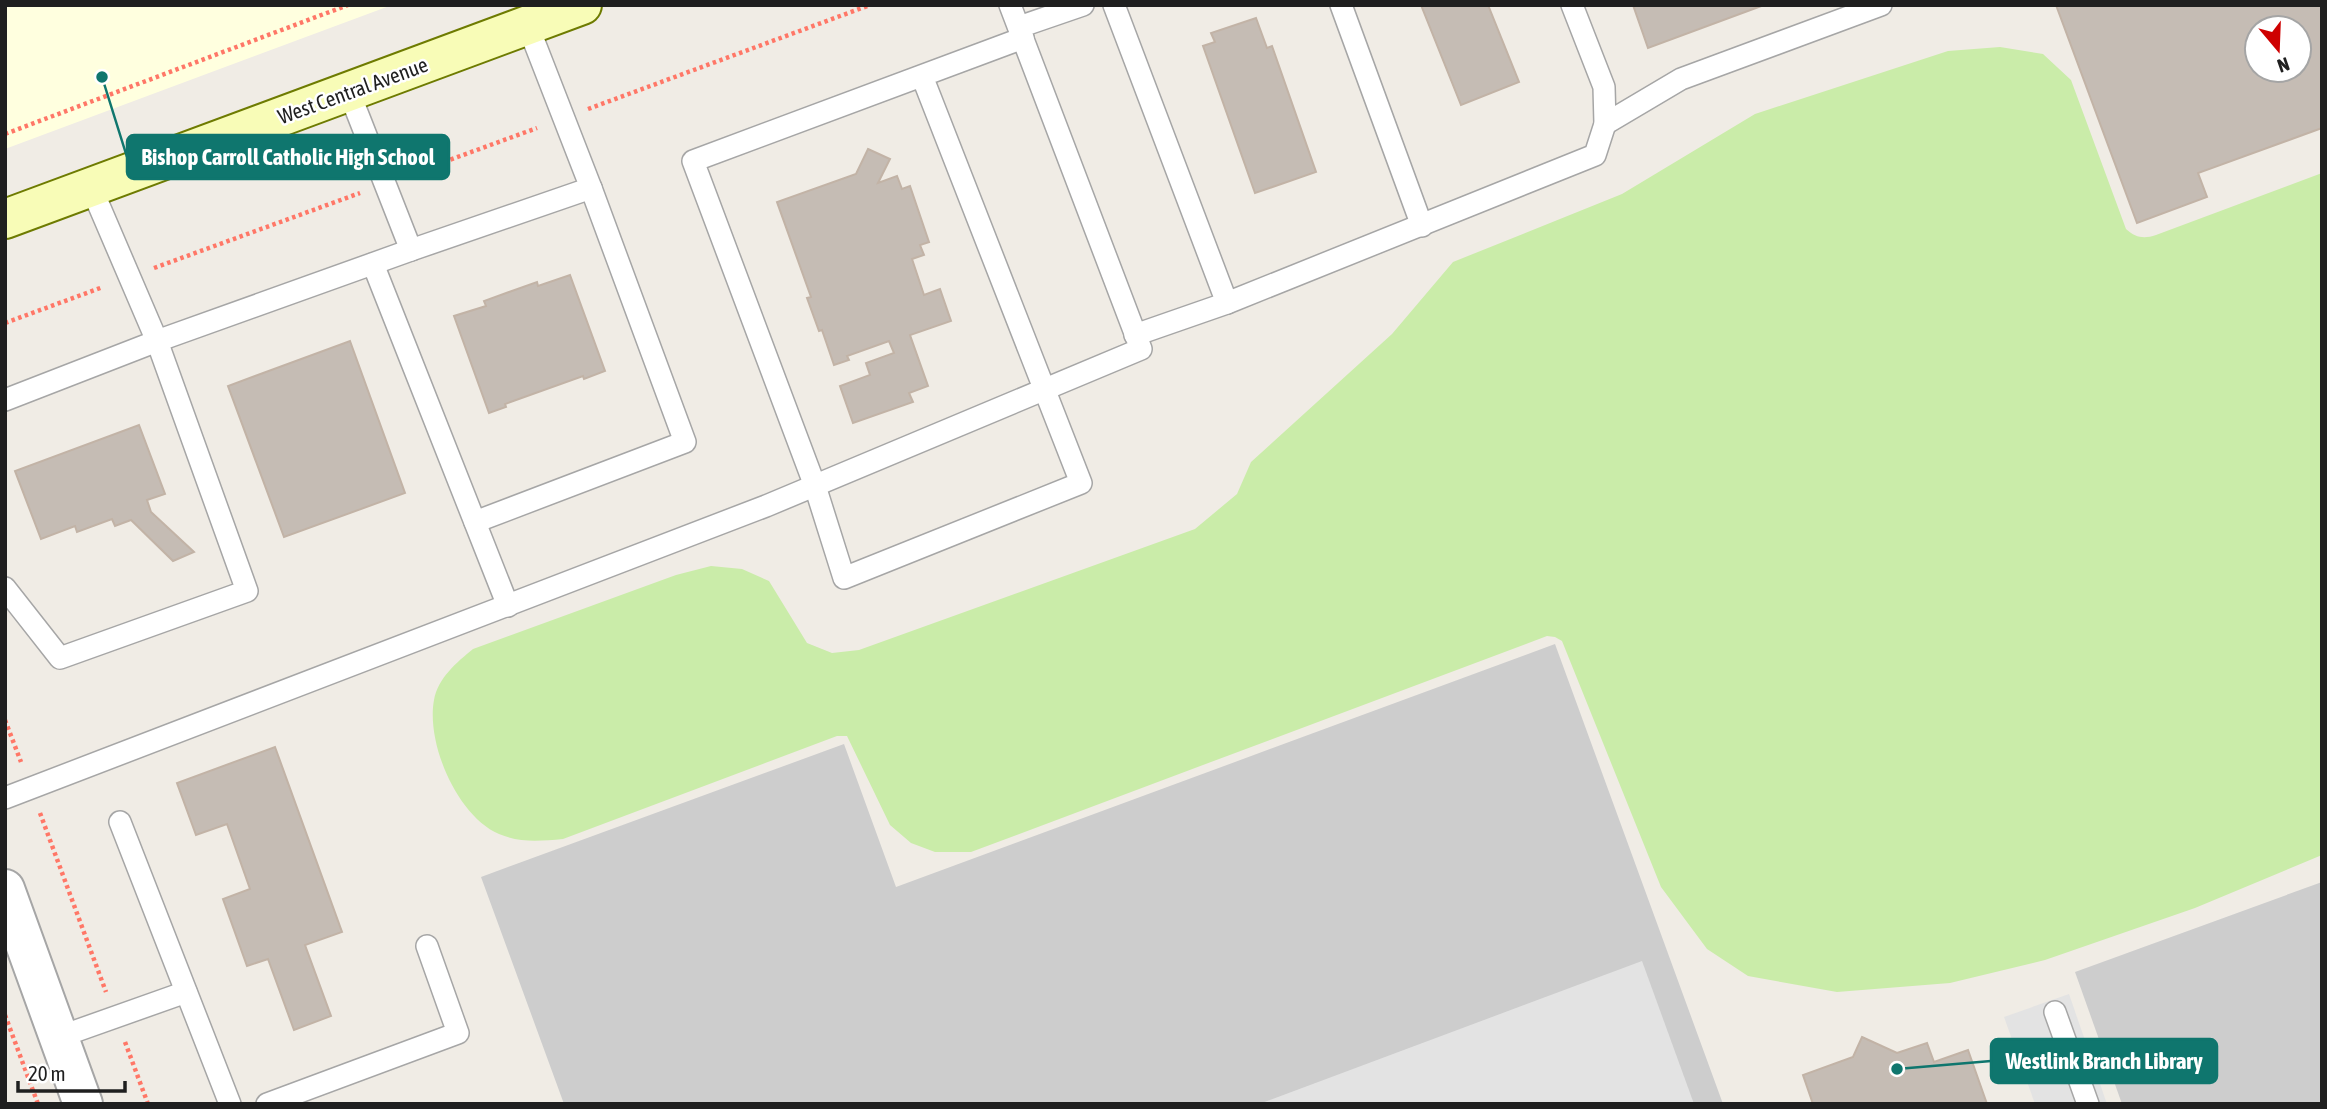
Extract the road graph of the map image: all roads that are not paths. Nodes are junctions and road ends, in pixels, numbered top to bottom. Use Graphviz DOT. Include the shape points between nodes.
graph roads {
  1 [pos="582,5"];
  2 [pos="1010,5"];
  3 [pos="1083,5"];
  4 [pos="1114,5"];
  5 [pos="1342,5"];
  6 [pos="1572,5"];
  7 [pos="1878,6"];
  8 [pos="528,26"];
  9 [pos="1021,32"];
  10 [pos="922,76"];
  11 [pos="349,92"];
  12 [pos="1605,124"];
  13 [pos="91,187"];
  14 [pos="591,188"];
  15 [pos="5,219"];
  16 [pos="1422,226"];
  17 [pos="411,250"];
  18 [pos="373,264"];
  19 [pos="1227,303"];
  20 [pos="1135,335"];
  21 [pos="157,341"];
  22 [pos="1046,389"];
  23 [pos="5,400"];
  24 [pos="815,486"];
  25 [pos="475,522"];
  26 [pos="5,588"];
  27 [pos="508,606"];
  28 [pos="5,798"];
  29 [pos="120,822"];
  30 [pos="5,889"];
  31 [pos="427,946"];
  32 [pos="186,992"];
  33 [pos="2055,1012"];
  34 [pos="59,1037"];
  35 [pos="83,1104"];
  36 [pos="230,1104"];
  37 [pos="267,1104"];
  38 [pos="2088,1104"];
  1 -- 8 [label="main road, West Central Avenue"];
  2 -- 9 [label="lane"];
  3 -- 9 [label="lane"];
  4 -- 19 [label="lane"];
  5 -- 16 [label="lane"];
  6 -- 12 [label="lane" via="1604,87"];
  7 -- 12 [label="lane" via="1681,79"];
  8 -- 11 [label="main road, West Central Avenue"];
  8 -- 14 [label="lane"];
  9 -- 10 [label="lane"];
  9 -- 20 [label="lane"];
  10 -- 22 [label="lane"];
  10 -- 24 [label="lane" via="693,161"];
  11 -- 13 [label="main road, West Central Avenue"];
  11 -- 17 [label="lane"];
  12 -- 16 [label="lane" via="1595,155"];
  13 -- 15 [label="main road, West Central Avenue"];
  13 -- 21 [label="lane"];
  14 -- 17 [label="lane"];
  14 -- 25 [label="lane" via="685,442"];
  16 -- 19 [label="lane"];
  17 -- 18 [label="lane"];
  18 -- 21 [label="lane"];
  18 -- 25 [label="lane"];
  19 -- 20 [label="lane"];
  20 -- 22 [label="lane" via="1141,349"];
  21 -- 23 [label="lane"];
  21 -- 26 [label="lane" via="247,591 60,658"];
  22 -- 24 [label="lane"];
  22 -- 24 [label="lane" via="1081,483 844,578"];
  24 -- 27 [label="lane"];
  25 -- 27 [label="lane"];
  27 -- 28 [label="lane"];
  29 -- 32 [label="lane"];
  30 -- 34 [label="street"];
  31 -- 37 [label="lane" via="458,1033"];
  32 -- 34 [label="lane"];
  32 -- 36 [label="lane"];
  33 -- 38 [label="lane"];
  34 -- 35 [label="street"];
}
